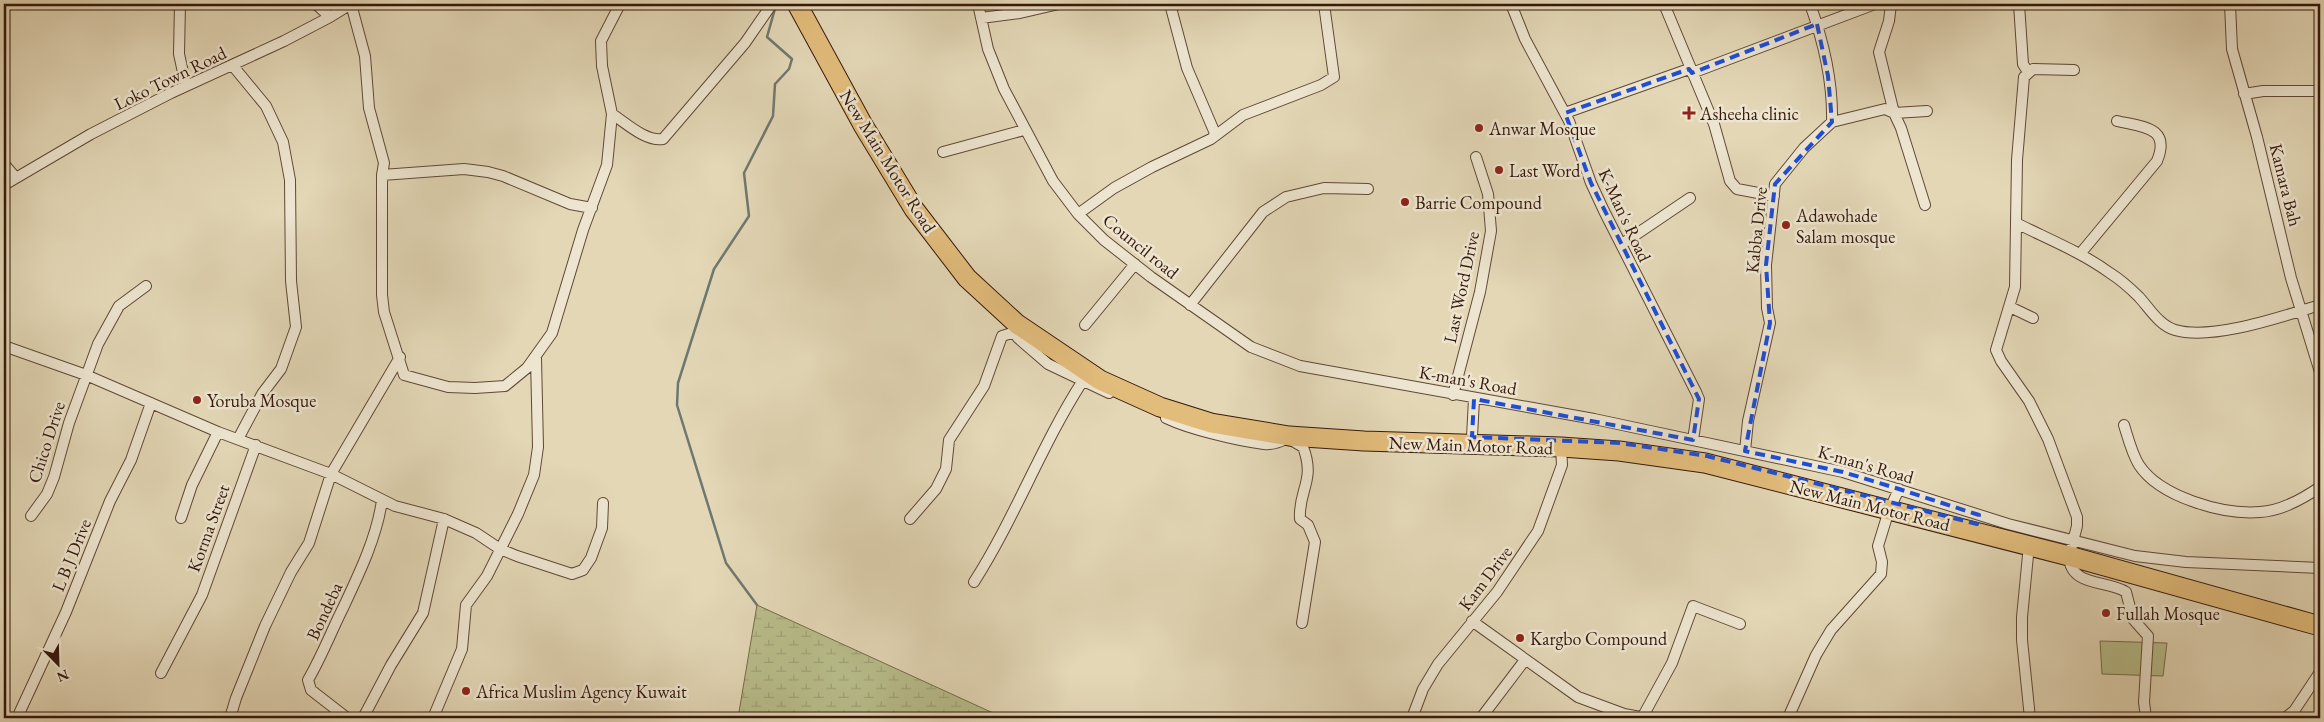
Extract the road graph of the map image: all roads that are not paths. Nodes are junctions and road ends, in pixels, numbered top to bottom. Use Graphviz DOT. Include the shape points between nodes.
graph roads {
  1 [pos="180,4"];
  2 [pos="316,4"];
  3 [pos="351,4"];
  4 [pos="620,4"];
  5 [pos="772,4"];
  6 [pos="797,4"];
  7 [pos="806,4"];
  8 [pos="978,4"];
  9 [pos="1059,4"];
  10 [pos="1170,4"];
  11 [pos="1324,4"];
  12 [pos="1511,4"];
  13 [pos="1664,4"];
  14 [pos="1810,4"];
  15 [pos="1875,4"];
  16 [pos="1891,4"];
  17 [pos="2018,4"];
  18 [pos="2230,4"];
  19 [pos="330,18"];
  20 [pos="981,18"];
  21 [pos="1817,24"];
  22 [pos="233,66"];
  23 [pos="2074,70"];
  24 [pos="1690,71"];
  25 [pos="2028,72"];
  26 [pos="186,86"];
  27 [pos="2320,91"];
  28 [pos="2244,94"];
  29 [pos="1927,111"];
  30 [pos="1566,113"];
  31 [pos="1894,113"];
  32 [pos="612,114"];
  33 [pos="2117,121"];
  34 [pos="1832,122"];
  35 [pos="1024,130"];
  36 [pos="1215,136"];
  37 [pos="943,152"];
  38 [pos="1476,157"];
  39 [pos="4,164"];
  40 [pos="382,175"];
  41 [pos="16,178"];
  42 [pos="4,185"];
  43 [pos="1368,190"];
  44 [pos="1774,196"];
  45 [pos="1690,198"];
  46 [pos="1925,204"];
  47 [pos="592,208"];
  48 [pos="1078,214"];
  49 [pos="2016,223"];
  50 [pos="1622,244"];
  51 [pos="2080,254"];
  52 [pos="1135,264"];
  53 [pos="146,286"];
  54 [pos="1190,304"];
  55 [pos="2320,305"];
  56 [pos="2010,307"];
  57 [pos="2302,310"];
  58 [pos="2032,318"];
  59 [pos="1085,325"];
  60 [pos="1016,328"];
  61 [pos="4,346"];
  62 [pos="400,357"];
  63 [pos="536,358"];
  64 [pos="2320,372"];
  65 [pos="86,375"];
  66 [pos="1082,382"];
  67 [pos="1402,385"];
  68 [pos="1453,395"];
  69 [pos="1474,399"];
  70 [pos="151,403"];
  71 [pos="2124,425"];
  72 [pos="218,432"];
  73 [pos="1288,437"];
  74 [pos="1472,437"];
  75 [pos="238,439"];
  76 [pos="1693,440"];
  77 [pos="256,445"];
  78 [pos="1562,448"];
  79 [pos="1745,451"];
  80 [pos="331,474"];
  81 [pos="2320,488"];
  82 [pos="382,500"];
  83 [pos="1894,500"];
  84 [pos="603,503"];
  85 [pos="31,516"];
  86 [pos="181,518"];
  87 [pos="444,519"];
  88 [pos="910,519"];
  89 [pos="2029,545"];
  90 [pos="2071,548"];
  91 [pos="500,549"];
  92 [pos="2320,568"];
  93 [pos="974,582"];
  94 [pos="2320,616"];
  95 [pos="1472,621"];
  96 [pos="1302,623"];
  97 [pos="1740,624"];
  98 [pos="2320,626"];
  99 [pos="1524,660"];
  100 [pos="2320,672"];
  101 [pos="160,673"];
  102 [pos="17,718"];
  103 [pos="230,718"];
  104 [pos="347,718"];
  105 [pos="363,718"];
  106 [pos="433,718"];
  107 [pos="1412,718"];
  108 [pos="1481,718"];
  109 [pos="1644,718"];
  110 [pos="1788,718"];
  111 [pos="2030,718"];
  112 [pos="2146,718"];
  113 [pos="2285,718"];
  1 -- 26 [label="street" via="180,54"];
  2 -- 19 [label="street"];
  3 -- 19 [label="street, Loko Town Road"];
  3 -- 40 [label="street" via="365,56 370,108 384,163"];
  4 -- 32 [label="street" via="601,41 602,66"];
  5 -- 32 [label="street" via="745,43 663,139 641,133"];
  6 -- 60 [label="highway, New Main Motor Road" via="863,125 914,209 967,278"];
  7 -- 74 [label="highway, New Main Motor Road" via="870,122 909,185 973,272 1021,316 1103,371 1163,399 1213,415 1281,428"];
  8 -- 20 [label="street, Council road"];
  9 -- 20 [label="street"];
  10 -- 36 [label="street" via="1187,68"];
  11 -- 36 [label="street" via="1334,77 1243,115"];
  12 -- 30 [label="street, K-Man's Road" via="1525,39"];
  13 -- 24 [label="street"];
  14 -- 21 [label="street"];
  15 -- 21 [label="street"];
  16 -- 31 [label="street" via="1890,21 1879,52"];
  17 -- 25 [label="street" via="2023,64"];
  18 -- 28 [label="street, Kamara Bah" via="2232,49"];
  19 -- 22 [label="street, Loko Town Road"];
  20 -- 35 [label="street, Council road" via="988,49"];
  21 -- 24 [label="street"];
  21 -- 34 [label="street" via="1828,76"];
  22 -- 26 [label="street, Loko Town Road"];
  22 -- 75 [label="street" via="266,106 282,142 290,180 296,327 281,369 262,394"];
  23 -- 25 [label="street" via="2033,69"];
  24 -- 30 [label="street"];
  24 -- 44 [label="street" via="1714,124 1733,186"];
  25 -- 49 [label="street" via="2023,84"];
  26 -- 41 [label="street, Loko Town Road" via="92,134"];
  27 -- 28 [label="street"];
  28 -- 57 [label="street, Kamara Bah"];
  29 -- 31 [label="street"];
  30 -- 50 [label="street, K-Man's Road" via="1591,183"];
  31 -- 34 [label="street" via="1885,109"];
  31 -- 46 [label="street"];
  32 -- 47 [label="street" via="606,165"];
  33 -- 51 [label="street" via="2148,128 2158,134 2162,142 2161,151 2157,161"];
  34 -- 44 [label="street, Kabba Drive" via="1804,148 1775,184"];
  35 -- 37 [label="street"];
  35 -- 48 [label="street, Council road" via="1053,181"];
  36 -- 48 [label="street" via="1114,188"];
  38 -- 68 [label="street, Last Word Drive" via="1488,194 1491,231 1480,292"];
  39 -- 41 [label="street"];
  40 -- 47 [label="street" via="464,169 488,172 570,204"];
  40 -- 62 [label="street" via="382,295 384,312"];
  41 -- 42 [label="street, Loko Town Road"];
  43 -- 54 [label="street" via="1324,188 1278,202 1263,212"];
  44 -- 79 [label="street, Kabba Drive" via="1766,265 1770,323 1748,421"];
  45 -- 50 [label="street"];
  47 -- 63 [label="street" via="552,333"];
  48 -- 52 [label="street, Council road"];
  49 -- 51 [label="street"];
  49 -- 56 [label="street" via="2015,287"];
  50 -- 76 [label="street, K-Man's Road" via="1699,399"];
  51 -- 57 [label="street" via="2126,285 2160,321 2175,330 2219,330"];
  52 -- 54 [label="street, Council road"];
  52 -- 59 [label="street"];
  53 -- 65 [label="street, Chico Drive" via="114,314"];
  54 -- 67 [label="street, Council road" via="1251,347 1300,366"];
  55 -- 57 [label="street"];
  56 -- 58 [label="street"];
  56 -- 90 [label="street" via="1996,350 1997,356 2029,401 2048,439 2077,517"];
  57 -- 64 [label="street, Kamara Bah"];
  60 -- 66 [label="street" via="1018,338 1048,364"];
  60 -- 73 [label="highway, New Main Motor Road" via="1100,380 1160,407 1211,423"];
  60 -- 88 [label="street" via="1002,336 984,386 949,440 946,469 936,489"];
  61 -- 65 [label="street"];
  62 -- 63 [label="street" via="404,376 448,387 475,388 504,386"];
  62 -- 80 [label="street"];
  63 -- 91 [label="street" via="536,464 529,488"];
  65 -- 70 [label="street"];
  65 -- 85 [label="street, Chico Drive" via="54,477 47,494"];
  66 -- 73 [label="street" via="1190,427 1266,444"];
  66 -- 93 [label="street" via="1066,407 996,547"];
  67 -- 68 [label="street, K-man's Road"];
  68 -- 69 [label="street, K-man's Road"];
  69 -- 74 [label="street"];
  69 -- 76 [label="street, K-man's Road"];
  70 -- 72 [label="street"];
  70 -- 102 [label="street, L B J Drive" via="131,460 110,501 66,612"];
  71 -- 81 [label="street" via="2138,464 2153,481 2202,504 2227,511 2262,512"];
  72 -- 75 [label="street"];
  72 -- 86 [label="street" via="192,485"];
  73 -- 78 [label="highway, New Main Motor Road"];
  73 -- 96 [label="street" via="1303,447 1307,461 1308,483 1300,520 1308,525 1315,542"];
  74 -- 83 [label="highway, New Main Motor Road" via="1620,442 1707,456"];
  75 -- 77 [label="street"];
  76 -- 79 [label="street, K-man's Road"];
  77 -- 80 [label="street"];
  77 -- 101 [label="street, Korma Street" via="202,595"];
  78 -- 83 [label="highway, New Main Motor Road" via="1619,451 1705,463"];
  78 -- 95 [label="street, Kam Drive" via="1562,465 1538,532 1497,592"];
  79 -- 83 [label="street, K-man's Road" via="1843,472"];
  80 -- 82 [label="street"];
  80 -- 103 [label="street" via="309,543 291,572 266,626"];
  82 -- 87 [label="street"];
  82 -- 104 [label="street, Bondeba" via="379,518 355,582 308,680 311,690"];
  83 -- 89 [label="highway, New Main Motor Road"];
  83 -- 90 [label="highway, New Main Motor Road" via="1978,520"];
  83 -- 110 [label="street" via="1878,546 1881,574 1831,630 1816,655"];
  84 -- 91 [label="street" via="600,537 591,558 579,573 552,568"];
  87 -- 91 [label="street" via="476,533"];
  87 -- 105 [label="street" via="423,613"];
  89 -- 90 [label="highway, New Main Motor Road"];
  89 -- 111 [label="street" via="2023,588 2022,632"];
  90 -- 92 [label="street" via="2161,561"];
  90 -- 94 [label="highway, New Main Motor Road"];
  90 -- 98 [label="highway, New Main Motor Road"];
  90 -- 112 [label="street" via="2072,570 2078,576 2126,592 2133,618 2148,636"];
  91 -- 106 [label="street" via="482,584 466,605 462,649"];
  95 -- 99 [label="street"];
  95 -- 107 [label="street, Kam Drive" via="1432,674"];
  97 -- 109 [label="street" via="1693,606 1672,663"];
  99 -- 108 [label="street"];
  99 -- 109 [label="street" via="1578,697"];
  100 -- 113 [label="street"];
}
